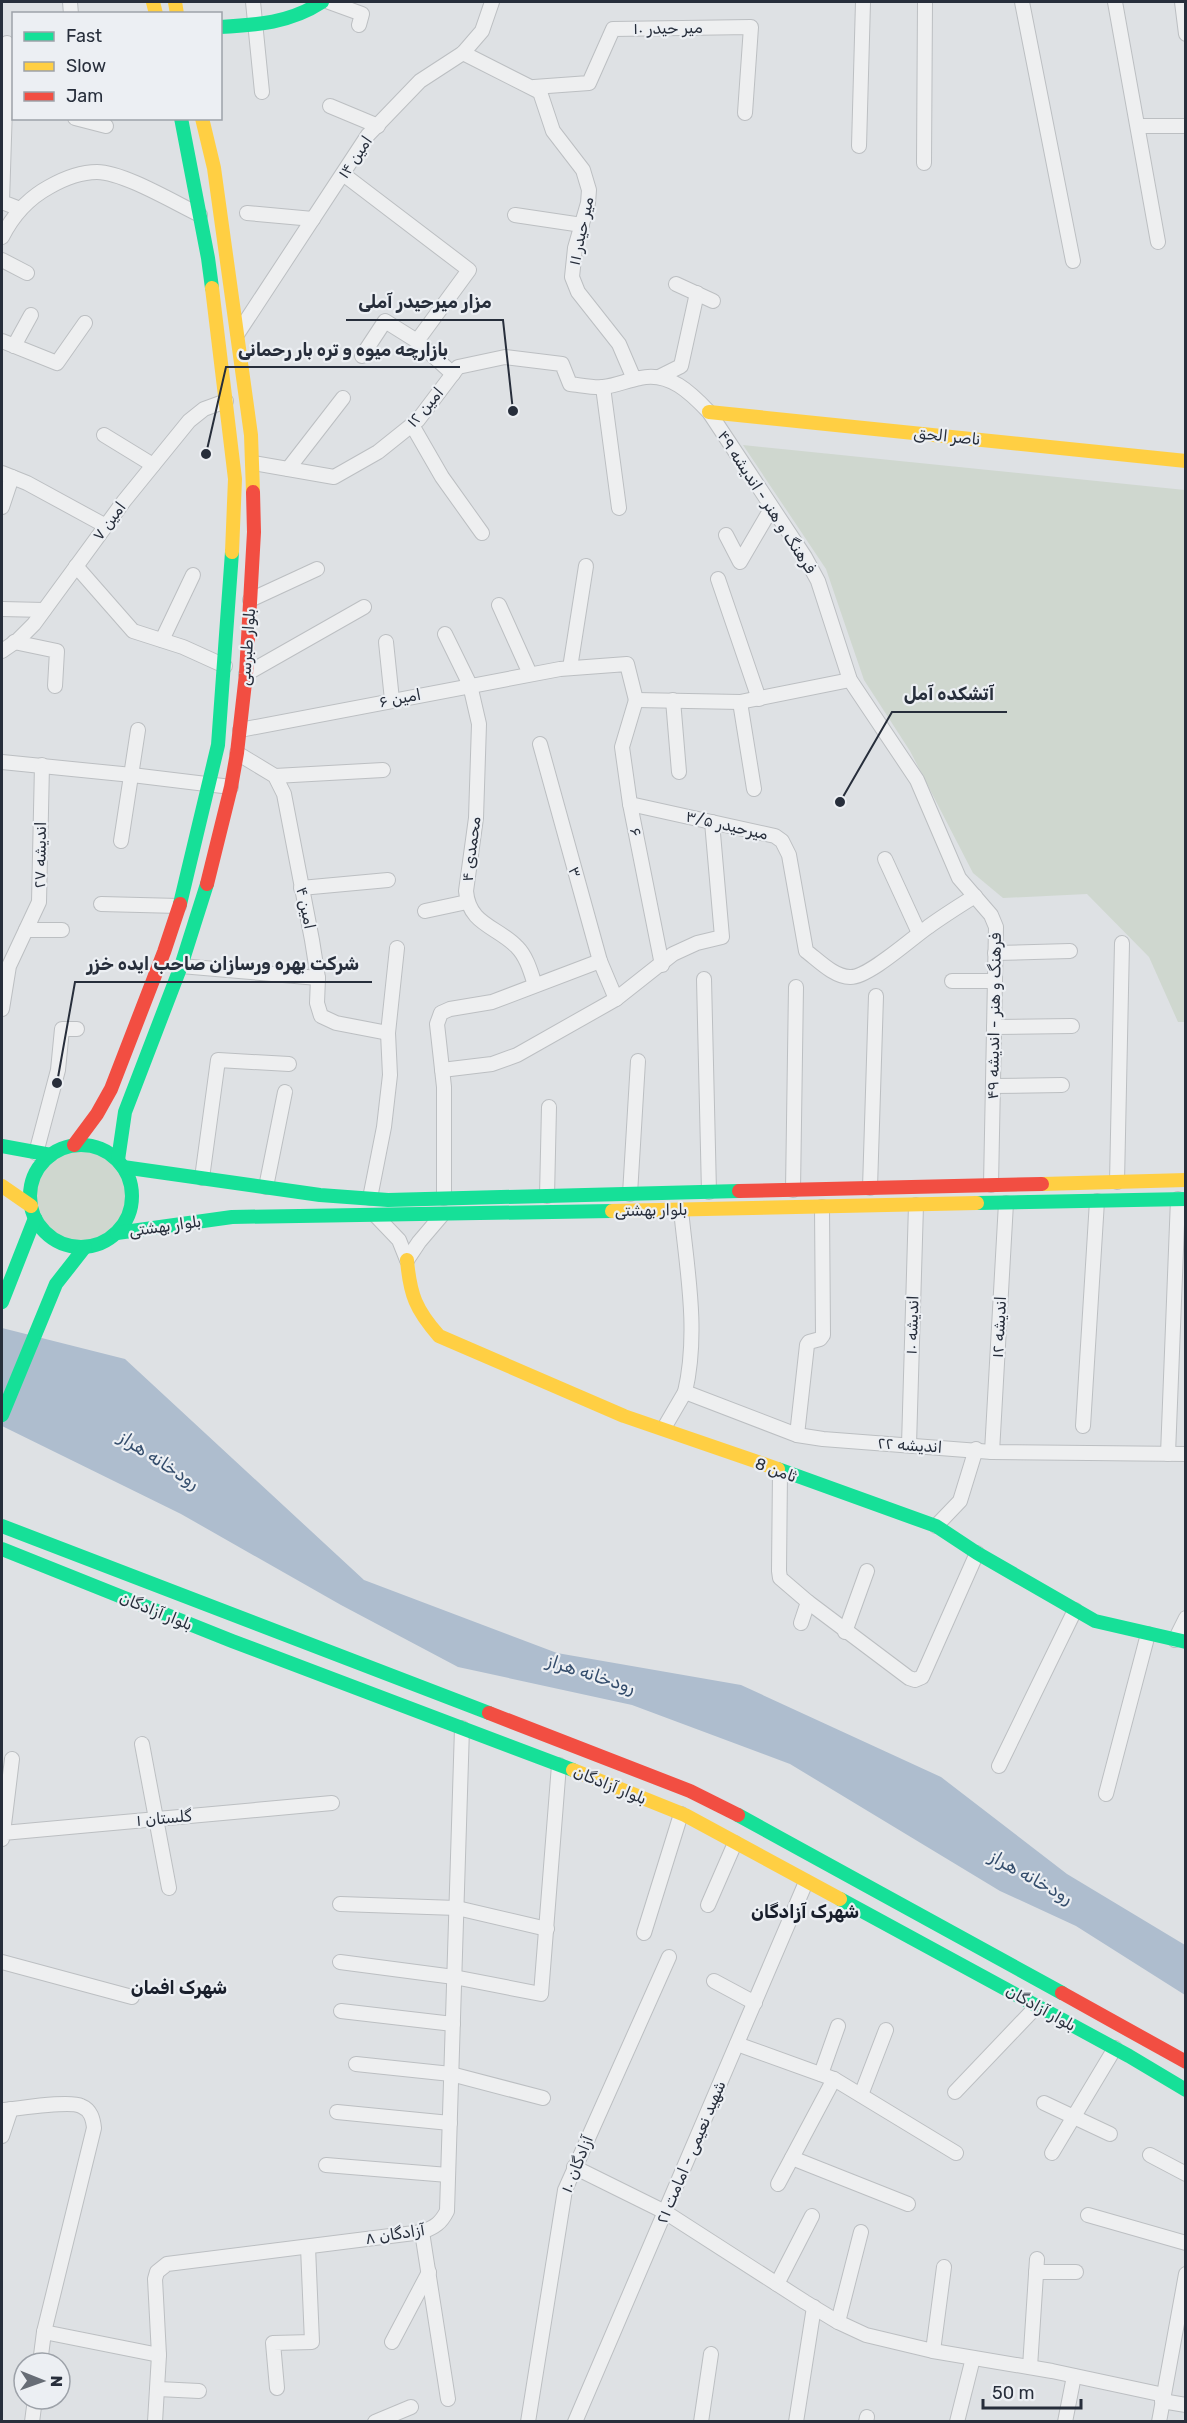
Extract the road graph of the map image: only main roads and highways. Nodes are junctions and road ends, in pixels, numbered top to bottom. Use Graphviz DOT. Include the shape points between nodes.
graph roads {
  1 [pos="322,2"];
  2 [pos="222,27"];
  3 [pos="181,120"];
  4 [pos="202,120"];
  5 [pos="709,411"];
  6 [pos="1185,461"];
  7 [pos="74,1145"];
  8 [pos="2,1146"];
  9 [pos="51,1155"];
  10 [pos="121,1164"];
  11 [pos="1185,1180"];
  12 [pos="1117,1182"];
  13 [pos="1097,1183"];
  14 [pos="2,1186"];
  15 [pos="1182,1199"];
  16 [pos="1117,1200"];
  17 [pos="1097,1201"];
  18 [pos="33,1212"];
  19 [pos="117,1233"];
  20 [pos="85,1247"];
  21 [pos="407,1260"];
  22 [pos="2,1302"];
  23 [pos="2,1415"];
  24 [pos="2,1518"];
  25 [pos="8,1528"];
  26 [pos="2,1549"];
  27 [pos="250,1621"];
  28 [pos="286,1635"];
  29 [pos="1180,1641"];
  30 [pos="241,1645"];
  31 [pos="279,1659"];
  32 [pos="1185,2062"];
  33 [pos="1185,2090"];
  1 -- 2 [label="main road" via="296,17"];
  3 -- 7 [label="main road, بلوار طبرسی" via="217,324 235,478 218,745 164,952 111,1089"];
  4 -- 10 [label="main road, بلوار طبرسی" via="214,168 251,435 254,532 246,674 231,787 207,884 181,966 125,1112"];
  5 -- 6 [label="main road, ناصر الحق"];
  7 -- 9 [label="main road"];
  7 -- 10 [label="main road" via="98,1147"];
  8 -- 9 [label="main road"];
  9 -- 18 [label="main road" via="34,1178 30,1192"];
  10 -- 13 [label="main road, بلوار بهشتی" via="320,1195 370,1198"];
  10 -- 19 [label="main road" via="132,1194 126,1222"];
  11 -- 12 [label="main road, بلوار بهشتی"];
  12 -- 13 [label="main road, بلوار بهشتی"];
  12 -- 16 [label="main road"];
  13 -- 17 [label="main road"];
  14 -- 18 [label="main road"];
  15 -- 16 [label="main road, بلوار بهشتی"];
  16 -- 17 [label="main road, بلوار بهشتی"];
  17 -- 19 [label="main road, بلوار بهشتی" via="232,1217"];
  18 -- 20 [label="main road" via="44,1231 56,1240"];
  18 -- 22 [label="main road"];
  19 -- 20 [label="main road"];
  20 -- 23 [label="main road" via="57,1284"];
  21 -- 29 [label="main road, ثامن 8" via="410,1294 421,1316 440,1336 624,1416 936,1526 1095,1622"];
  24 -- 25 [label="main road"];
  25 -- 27 [label="main road, بلوار آزادگان"];
  26 -- 30 [label="main road, بلوار آزادگان"];
  27 -- 28 [label="main road, بلوار آزادگان"];
  27 -- 30 [label="main road"];
  28 -- 31 [label="main road"];
  28 -- 32 [label="main road, بلوار آزادگان" via="690,1791 798,1846"];
  30 -- 31 [label="main road, بلوار آزادگان"];
  31 -- 33 [label="main road, بلوار آزادگان" via="681,1814 1115,2048"];
}
